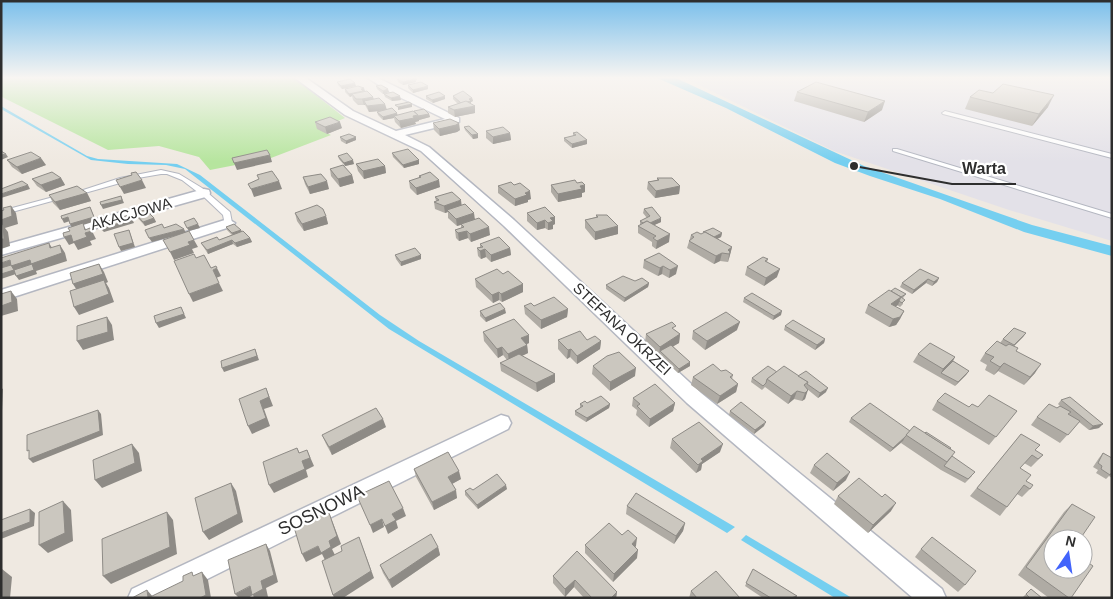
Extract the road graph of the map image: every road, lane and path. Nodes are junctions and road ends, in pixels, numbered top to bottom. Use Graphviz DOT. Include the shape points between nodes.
graph roads {
  1 [pos="339,106"];
  2 [pos="425,106"];
  3 [pos="946,113"];
  4 [pos="393,135"];
  5 [pos="895,150"];
  6 [pos="1112,156"];
  7 [pos="204,193"];
  8 [pos="1,213"];
  9 [pos="1112,216"];
  10 [pos="228,223"];
  11 [pos="1,252"];
  12 [pos="1,296"];
  13 [pos="501,423"];
  14 [pos="141,598"];
  15 [pos="933,598"];
  1 -- 4 [label="street, STEFANA OKRZEI"];
  2 -- 4 [label="street" via="455,120"];
  3 -- 6 [label="lane"];
  4 -- 15 [label="street, STEFANA OKRZEI" via="426,149 694,398"];
  5 -- 9 [label="lane"];
  7 -- 8 [label="lane" via="166,171"];
  7 -- 10 [label="lane" via="227,214"];
  7 -- 11 [label="street, AKACJOWA"];
  10 -- 12 [label="street"];
  13 -- 14 [label="street, SOSNOWA"];
}
